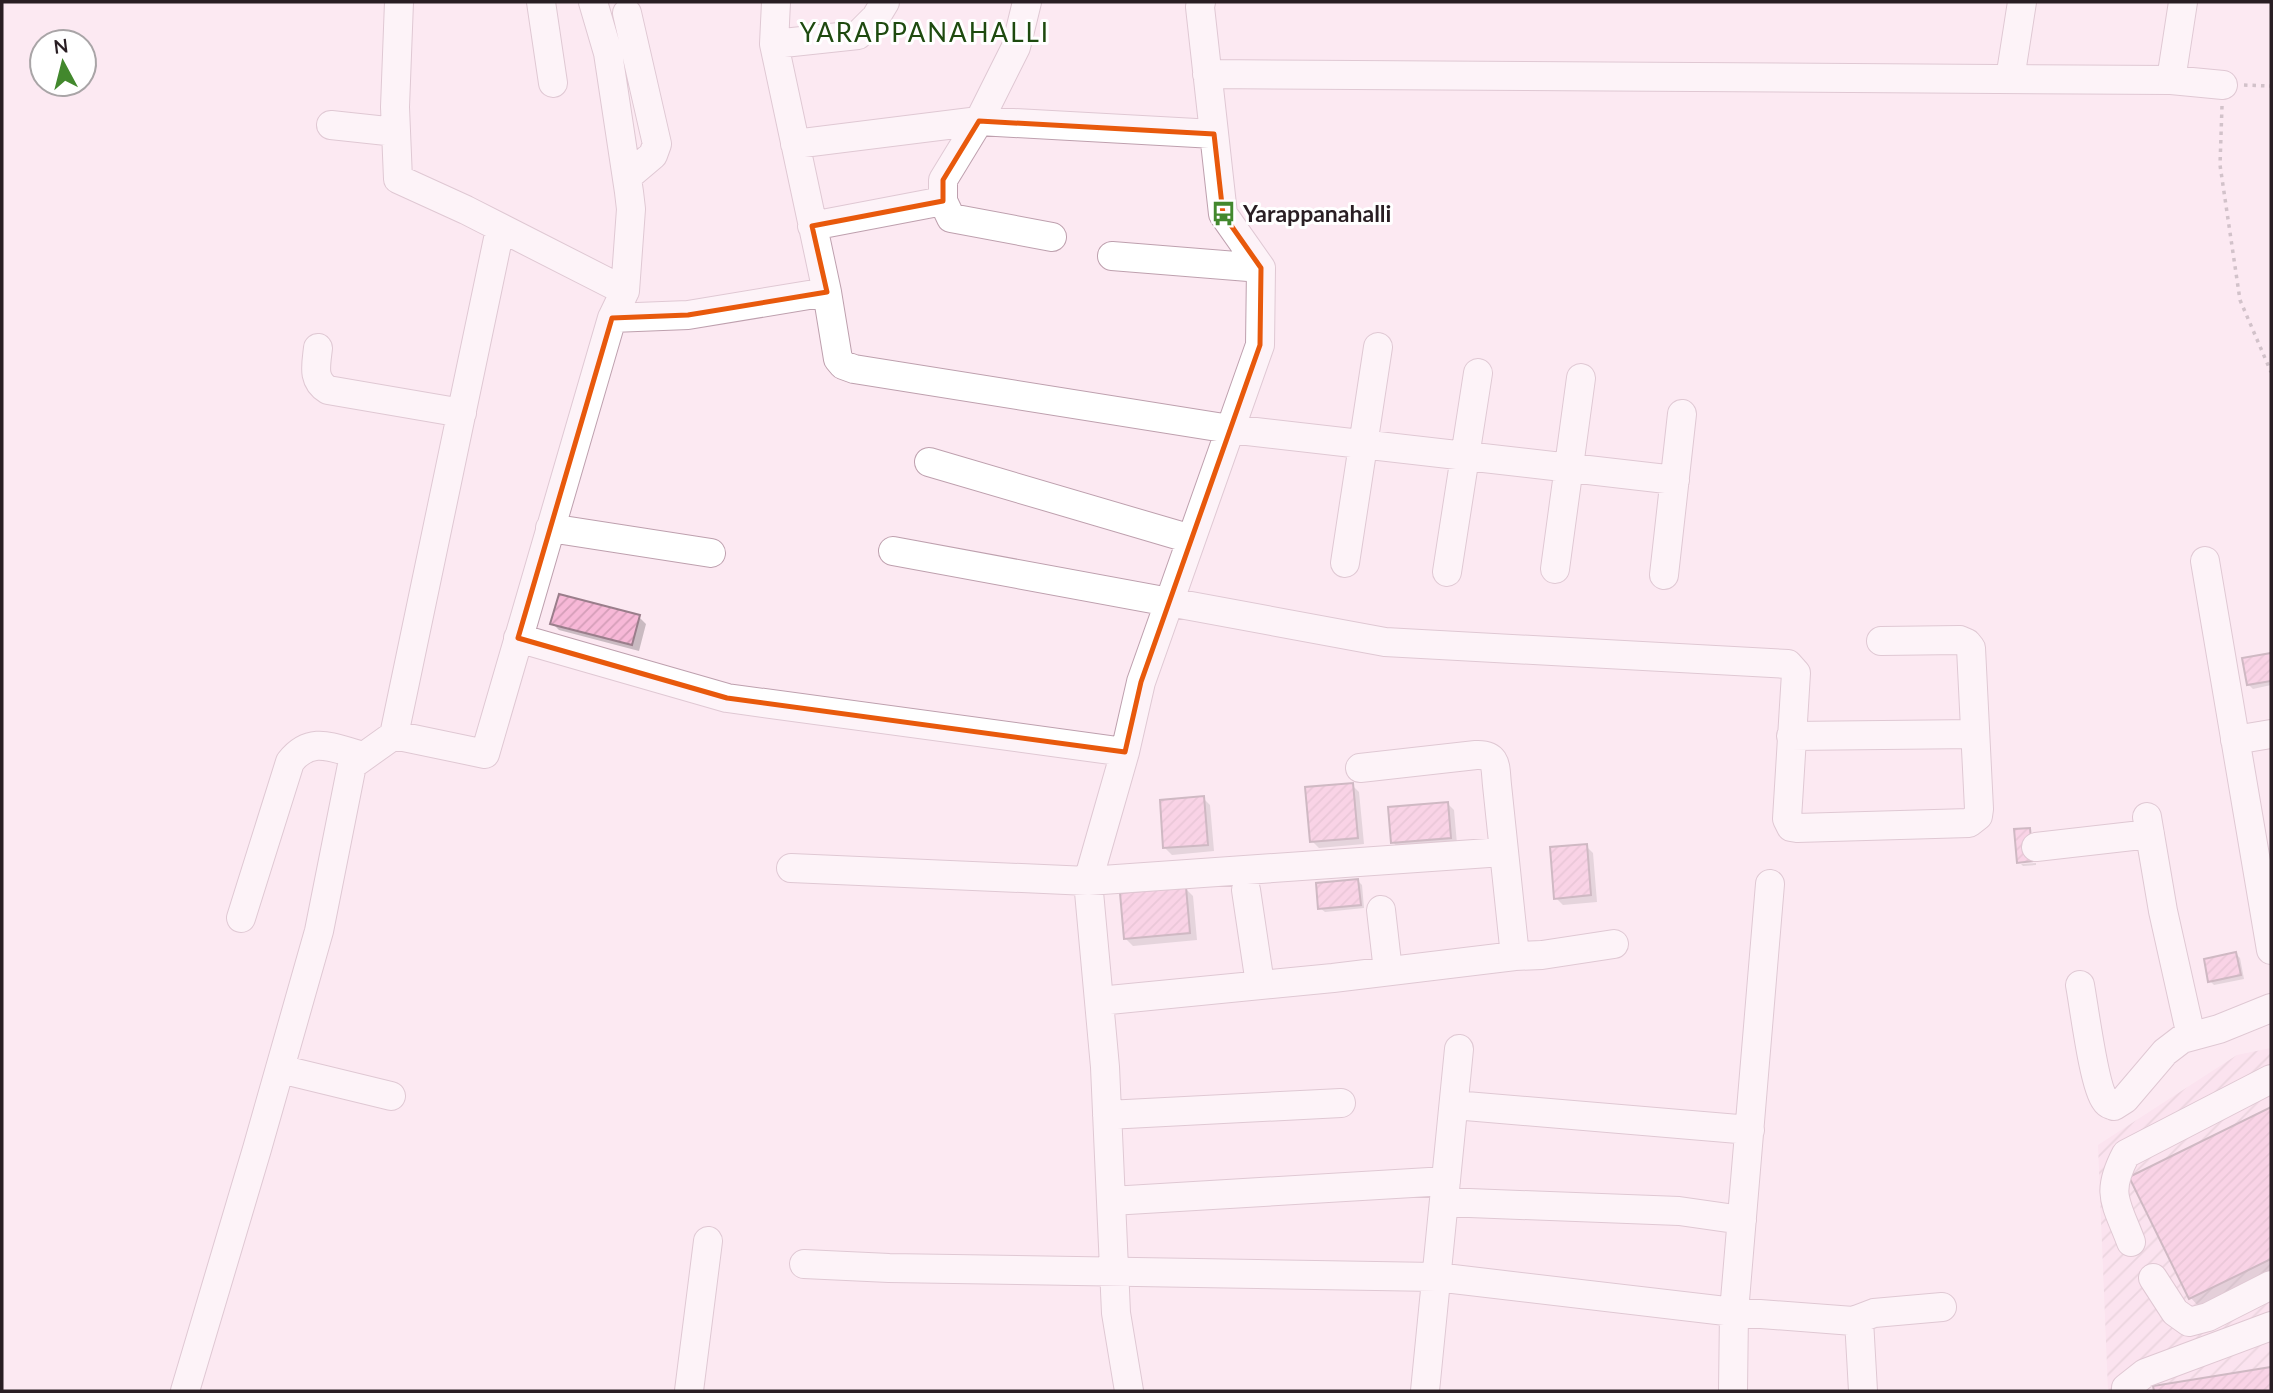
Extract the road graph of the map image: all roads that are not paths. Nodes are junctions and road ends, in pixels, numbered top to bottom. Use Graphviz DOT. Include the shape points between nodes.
graph roads {
  1 [pos="399,2"];
  2 [pos="541,2"];
  3 [pos="593,2"];
  4 [pos="776,2"];
  5 [pos="885,2"];
  6 [pos="1027,2"];
  7 [pos="1201,2"];
  8 [pos="2022,2"];
  9 [pos="2183,2"];
  10 [pos="627,13"];
  11 [pos="774,44"];
  12 [pos="1207,74"];
  13 [pos="2010,79"];
  14 [pos="2171,80"];
  15 [pos="553,83"];
  16 [pos="2223,85"];
  17 [pos="979,121"];
  18 [pos="331,125"];
  19 [pos="396,132"];
  20 [pos="1214,134"];
  21 [pos="795,144"];
  22 [pos="627,177"];
  23 [pos="943,201"];
  24 [pos="813,226"];
  25 [pos="500,229"];
  26 [pos="1052,237"];
  27 [pos="1112,256"];
  28 [pos="1261,268"];
  29 [pos="625,291"];
  30 [pos="827,292"];
  31 [pos="612,318"];
  32 [pos="1378,347"];
  33 [pos="318,348"];
  34 [pos="1478,373"];
  35 [pos="1581,378"];
  36 [pos="462,413"];
  37 [pos="1682,414"];
  38 [pos="1230,429"];
  39 [pos="1364,444"];
  40 [pos="1465,456"];
  41 [pos="929,462"];
  42 [pos="1569,468"];
  43 [pos="1675,480"];
  44 [pos="550,528"];
  45 [pos="1191,539"];
  46 [pos="893,551"];
  47 [pos="711,553"];
  48 [pos="2205,561"];
  49 [pos="1345,563"];
  50 [pos="1555,569"];
  51 [pos="1447,572"];
  52 [pos="1664,575"];
  53 [pos="1168,603"];
  54 [pos="518,638"];
  55 [pos="1881,641"];
  56 [pos="1975,734"];
  57 [pos="2271,734"];
  58 [pos="394,736"];
  59 [pos="1791,736"];
  60 [pos="2235,740"];
  61 [pos="1125,752"];
  62 [pos="364,756"];
  63 [pos="1360,768"];
  64 [pos="2036,847"];
  65 [pos="1503,852"];
  66 [pos="791,868"];
  67 [pos="1088,881"];
  68 [pos="1770,884"];
  69 [pos="1246,890"];
  70 [pos="1381,910"];
  71 [pos="241,918"];
  72 [pos="1614,944"];
  73 [pos="2271,950"];
  74 [pos="1515,956"];
  75 [pos="1388,971"];
  76 [pos="1260,984"];
  77 [pos="2080,985"];
  78 [pos="1099,1001"];
  79 [pos="2271,1008"];
  80 [pos="2191,1036"];
  81 [pos="1459,1049"];
  82 [pos="280,1069"];
  83 [pos="2271,1079"];
  84 [pos="391,1096"];
  85 [pos="1341,1103"];
  86 [pos="1454,1105"];
  87 [pos="1107,1115"];
  88 [pos="1750,1130"];
  89 [pos="1445,1192"];
  90 [pos="1111,1201"];
  91 [pos="1742,1220"];
  92 [pos="708,1241"];
  93 [pos="2131,1242"];
  94 [pos="804,1264"];
  95 [pos="1114,1272"];
  96 [pos="1436,1277"];
  97 [pos="2153,1278"];
  98 [pos="2271,1285"];
  99 [pos="1942,1307"];
  100 [pos="1734,1312"];
  101 [pos="1859,1320"];
  102 [pos="2271,1326"];
  103 [pos="185,1391"];
  104 [pos="689,1391"];
  105 [pos="1129,1391"];
  106 [pos="1425,1391"];
  107 [pos="1732,1391"];
  108 [pos="1863,1391"];
  109 [pos="2126,1391"];
  1 -- 19 [label="street"];
  2 -- 15 [label="street"];
  3 -- 22 [label="street" via="608,53"];
  4 -- 11 [label="street"];
  5 -- 11 [label="street" via="858,35"];
  6 -- 17 [label="street" via="1016,47"];
  7 -- 12 [label="street"];
  8 -- 13 [label="street"];
  9 -- 14 [label="street"];
  10 -- 22 [label="street" via="657,144 653,155"];
  11 -- 21 [label="street"];
  12 -- 13 [label="street"];
  12 -- 20 [label="street"];
  13 -- 14 [label="street"];
  14 -- 16 [label="street"];
  17 -- 20 [label="street"];
  17 -- 21 [label="street"];
  17 -- 23 [label="street" via="943,180"];
  18 -- 19 [label="street"];
  19 -- 25 [label="street" via="398,179"];
  20 -- 28 [label="street" via="1223,214"];
  21 -- 24 [label="street"];
  22 -- 29 [label="street" via="631,209"];
  23 -- 24 [label="street"];
  23 -- 26 [label="street" via="951,218"];
  24 -- 30 [label="street"];
  25 -- 29 [label="street"];
  25 -- 36 [label="street"];
  27 -- 28 [label="street"];
  28 -- 38 [label="street" via="1260,345"];
  29 -- 31 [label="street"];
  30 -- 31 [label="street" via="688,315"];
  30 -- 38 [label="street" via="838,359 854,369"];
  31 -- 44 [label="street"];
  32 -- 39 [label="street"];
  33 -- 36 [label="street" via="315,373 319,385 328,390"];
  34 -- 40 [label="street"];
  35 -- 42 [label="street"];
  36 -- 58 [label="street"];
  37 -- 43 [label="street"];
  38 -- 39 [label="street"];
  38 -- 45 [label="street"];
  39 -- 40 [label="street"];
  39 -- 49 [label="street"];
  40 -- 42 [label="street"];
  40 -- 51 [label="street"];
  41 -- 45 [label="street"];
  42 -- 43 [label="street"];
  42 -- 50 [label="street"];
  43 -- 52 [label="street"];
  44 -- 47 [label="street"];
  44 -- 54 [label="street"];
  45 -- 53 [label="street"];
  46 -- 53 [label="street"];
  48 -- 60 [label="street"];
  53 -- 59 [label="street" via="1385,642 1788,664 1796,673"];
  53 -- 61 [label="street" via="1140,682"];
  54 -- 58 [label="street" via="485,754"];
  54 -- 61 [label="street" via="727,698"];
  55 -- 56 [label="street" via="1968,643"];
  56 -- 59 [label="street"];
  56 -- 59 [label="street" via="1979,809 1969,823 1797,828 1791,827 1787,818"];
  57 -- 60 [label="street"];
  58 -- 62 [label="street"];
  60 -- 73 [label="street"];
  61 -- 67 [label="street"];
  62 -- 71 [label="street" via="314,744 299,750 290,762"];
  62 -- 82 [label="street" via="352,765 319,931"];
  63 -- 65 [label="street" via="1492,757"];
  64 -- 80 [label="street" via="2148,826"];
  65 -- 67 [label="street"];
  65 -- 74 [label="street"];
  66 -- 67 [label="street"];
  67 -- 78 [label="street"];
  68 -- 88 [label="street"];
  69 -- 76 [label="street"];
  70 -- 75 [label="street"];
  72 -- 74 [label="street"];
  74 -- 75 [label="street"];
  75 -- 76 [label="street"];
  76 -- 78 [label="street"];
  77 -- 80 [label="street" via="2098,1081 2108,1104 2114,1106 2126,1098 2165,1052"];
  78 -- 87 [label="street"];
  79 -- 80 [label="street"];
  81 -- 86 [label="street"];
  82 -- 84 [label="street"];
  82 -- 103 [label="street"];
  83 -- 93 [label="street" via="2126,1154 2114,1176 2113,1196"];
  85 -- 87 [label="street"];
  86 -- 88 [label="street"];
  86 -- 89 [label="street"];
  87 -- 90 [label="street"];
  88 -- 91 [label="street"];
  89 -- 90 [label="street"];
  89 -- 91 [label="street"];
  89 -- 96 [label="street"];
  90 -- 95 [label="street"];
  91 -- 100 [label="street"];
  92 -- 104 [label="street"];
  94 -- 95 [label="street"];
  95 -- 96 [label="street"];
  95 -- 105 [label="street"];
  96 -- 100 [label="street"];
  96 -- 106 [label="street"];
  97 -- 98 [label="street" via="2175,1312 2189,1322"];
  99 -- 101 [label="street" via="1874,1313"];
  100 -- 101 [label="street"];
  100 -- 107 [label="street"];
  101 -- 108 [label="street"];
  102 -- 109 [label="street" via="2145,1373"];
}
